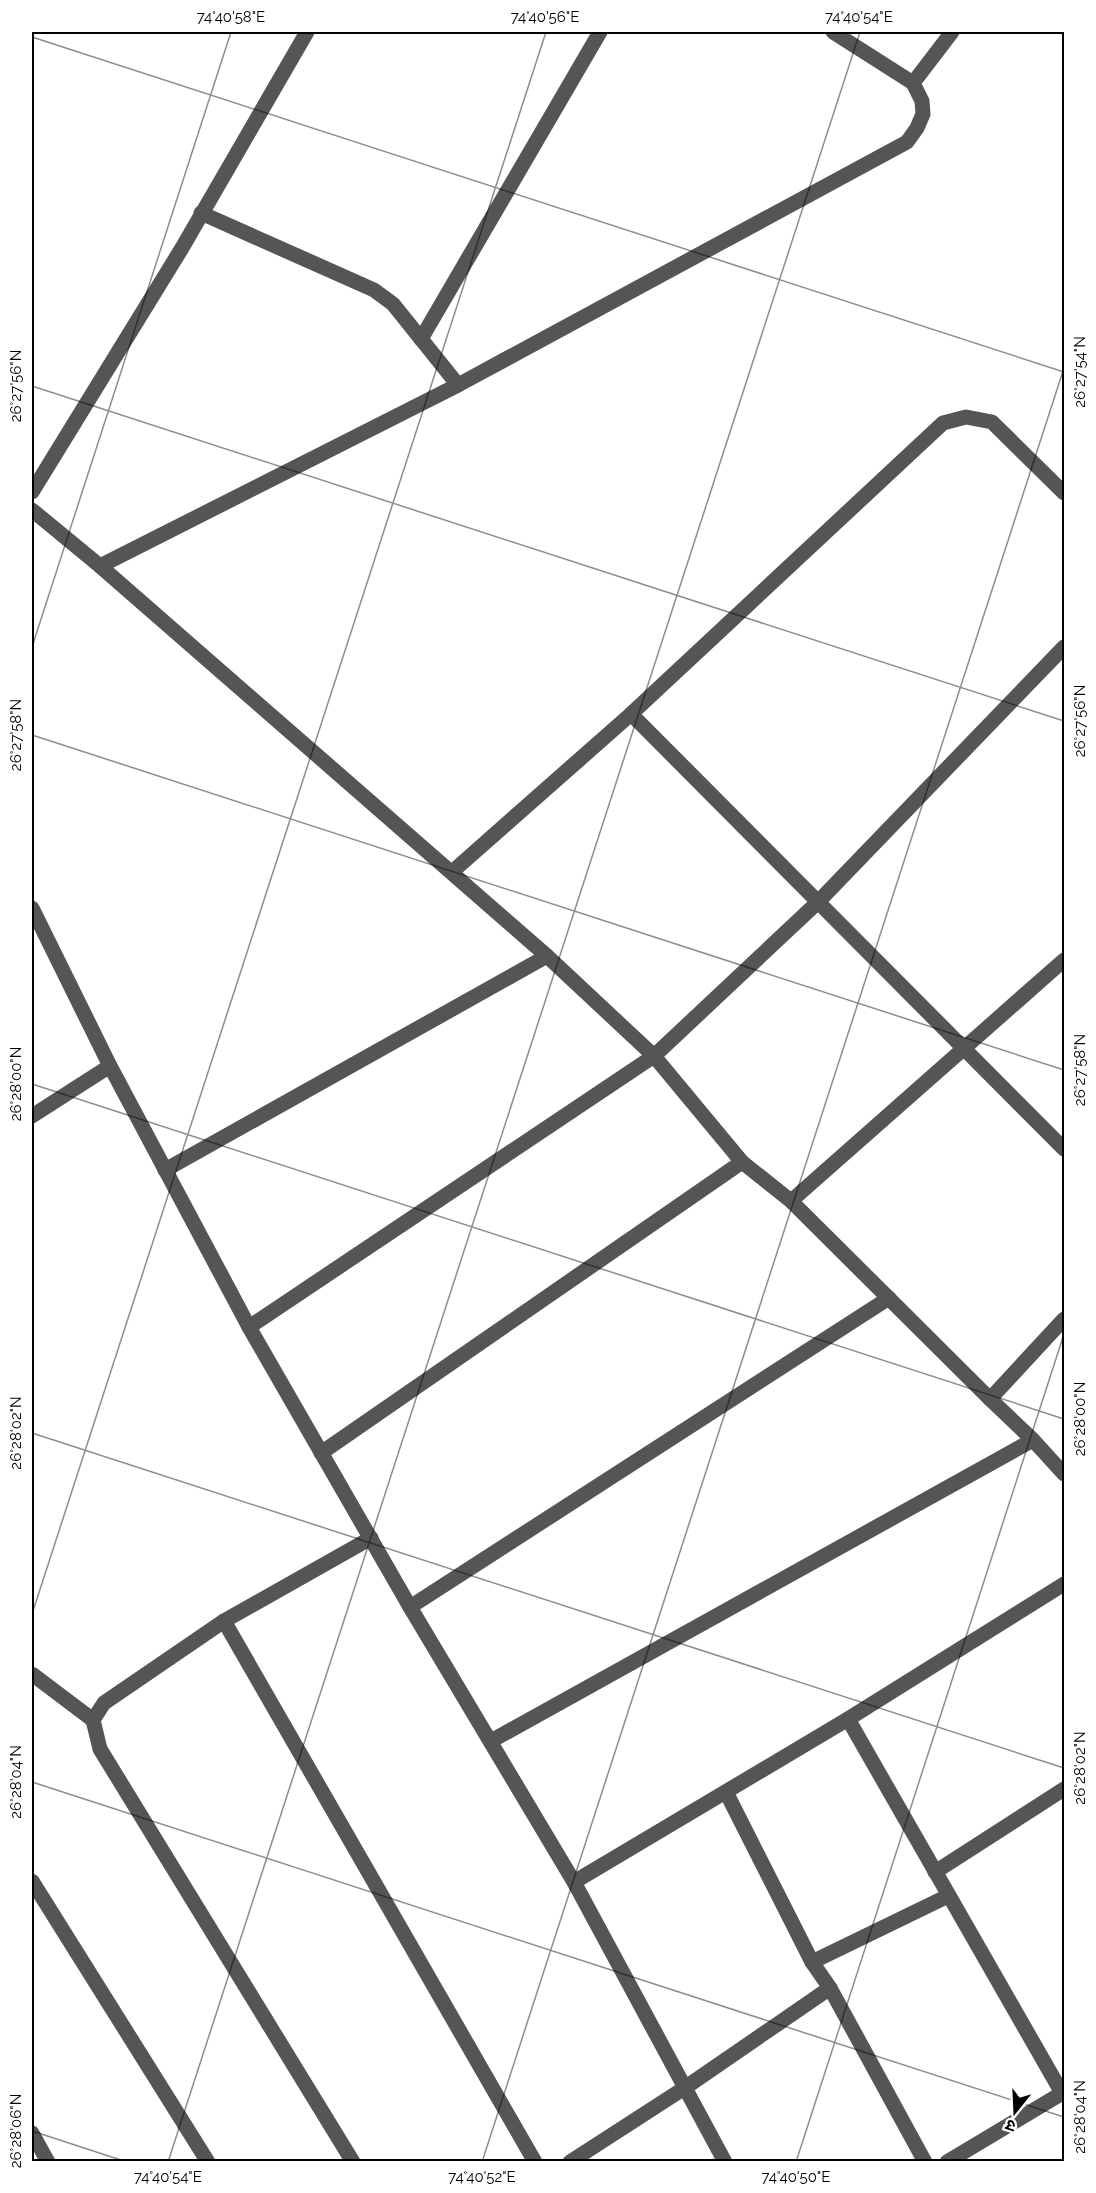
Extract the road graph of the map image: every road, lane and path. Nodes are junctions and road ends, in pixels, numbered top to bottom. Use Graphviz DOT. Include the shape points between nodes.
graph roads {
  1 [pos="307,32"];
  2 [pos="600,32"];
  3 [pos="833,32"];
  4 [pos="952,32"];
  5 [pos="914,83"];
  6 [pos="201,213"];
  7 [pos="421,339"];
  8 [pos="458,385"];
  9 [pos="32,492"];
  10 [pos="1065,493"];
  11 [pos="32,510"];
  12 [pos="100,566"];
  13 [pos="1065,648"];
  14 [pos="632,714"];
  15 [pos="452,872"];
  16 [pos="818,902"];
  17 [pos="32,908"];
  18 [pos="547,956"];
  19 [pos="1065,960"];
  20 [pos="965,1049"];
  21 [pos="654,1056"];
  22 [pos="110,1066"];
  23 [pos="32,1116"];
  24 [pos="1065,1149"];
  25 [pos="742,1162"];
  26 [pos="165,1170"];
  27 [pos="791,1201"];
  28 [pos="890,1298"];
  29 [pos="1065,1319"];
  30 [pos="249,1327"];
  31 [pos="990,1399"];
  32 [pos="1034,1440"];
  33 [pos="321,1453"];
  34 [pos="1065,1474"];
  35 [pos="371,1538"];
  36 [pos="1065,1584"];
  37 [pos="410,1606"];
  38 [pos="224,1621"];
  39 [pos="32,1674"];
  40 [pos="848,1719"];
  41 [pos="93,1720"];
  42 [pos="491,1741"];
  43 [pos="1065,1789"];
  44 [pos="726,1792"];
  45 [pos="935,1872"];
  46 [pos="32,1881"];
  47 [pos="574,1882"];
  48 [pos="948,1896"];
  49 [pos="812,1962"];
  50 [pos="830,1988"];
  51 [pos="686,2087"];
  52 [pos="1064,2093"];
  53 [pos="34,2143"];
  54 [pos="48,2162"];
  55 [pos="208,2162"];
  56 [pos="353,2162"];
  57 [pos="534,2162"];
  58 [pos="570,2162"];
  59 [pos="726,2162"];
  60 [pos="925,2162"];
  61 [pos="947,2162"];
  1 -- 6 [label="street"];
  2 -- 7 [label="street"];
  3 -- 5 [label="street"];
  4 -- 5 [label="street"];
  5 -- 8 [label="street" via="923,114 907,142"];
  6 -- 7 [label="street" via="374,290 393,304"];
  6 -- 9 [label="street"];
  7 -- 8 [label="street"];
  8 -- 12 [label="street"];
  10 -- 14 [label="street" via="992,422 966,417 943,423"];
  11 -- 12 [label="street"];
  12 -- 15 [label="street"];
  13 -- 16 [label="street"];
  14 -- 15 [label="street"];
  14 -- 16 [label="street"];
  15 -- 18 [label="street"];
  16 -- 20 [label="street"];
  16 -- 21 [label="street"];
  17 -- 22 [label="street"];
  18 -- 21 [label="street"];
  18 -- 26 [label="street"];
  19 -- 20 [label="street"];
  20 -- 24 [label="street"];
  20 -- 27 [label="street"];
  21 -- 25 [label="street"];
  21 -- 30 [label="street"];
  22 -- 23 [label="street"];
  22 -- 26 [label="street"];
  25 -- 27 [label="street"];
  25 -- 33 [label="street"];
  26 -- 30 [label="street"];
  27 -- 28 [label="street"];
  28 -- 31 [label="street"];
  28 -- 37 [label="street"];
  29 -- 31 [label="street"];
  30 -- 33 [label="street"];
  31 -- 32 [label="street"];
  32 -- 34 [label="street"];
  32 -- 42 [label="street"];
  33 -- 35 [label="street"];
  35 -- 37 [label="street"];
  35 -- 38 [label="street"];
  36 -- 40 [label="street"];
  37 -- 42 [label="street"];
  38 -- 41 [label="street" via="104,1703"];
  38 -- 57 [label="street"];
  39 -- 41 [label="street"];
  40 -- 44 [label="street"];
  40 -- 45 [label="street"];
  41 -- 56 [label="street" via="99,1749"];
  42 -- 47 [label="street"];
  43 -- 45 [label="street"];
  44 -- 47 [label="street"];
  44 -- 49 [label="street"];
  45 -- 48 [label="street"];
  46 -- 55 [label="street"];
  47 -- 51 [label="street"];
  48 -- 49 [label="street"];
  48 -- 52 [label="street"];
  49 -- 50 [label="street"];
  50 -- 51 [label="street"];
  50 -- 60 [label="street"];
  51 -- 58 [label="street"];
  51 -- 59 [label="street"];
  52 -- 61 [label="street"];
  53 -- 54 [label="street"];
}
